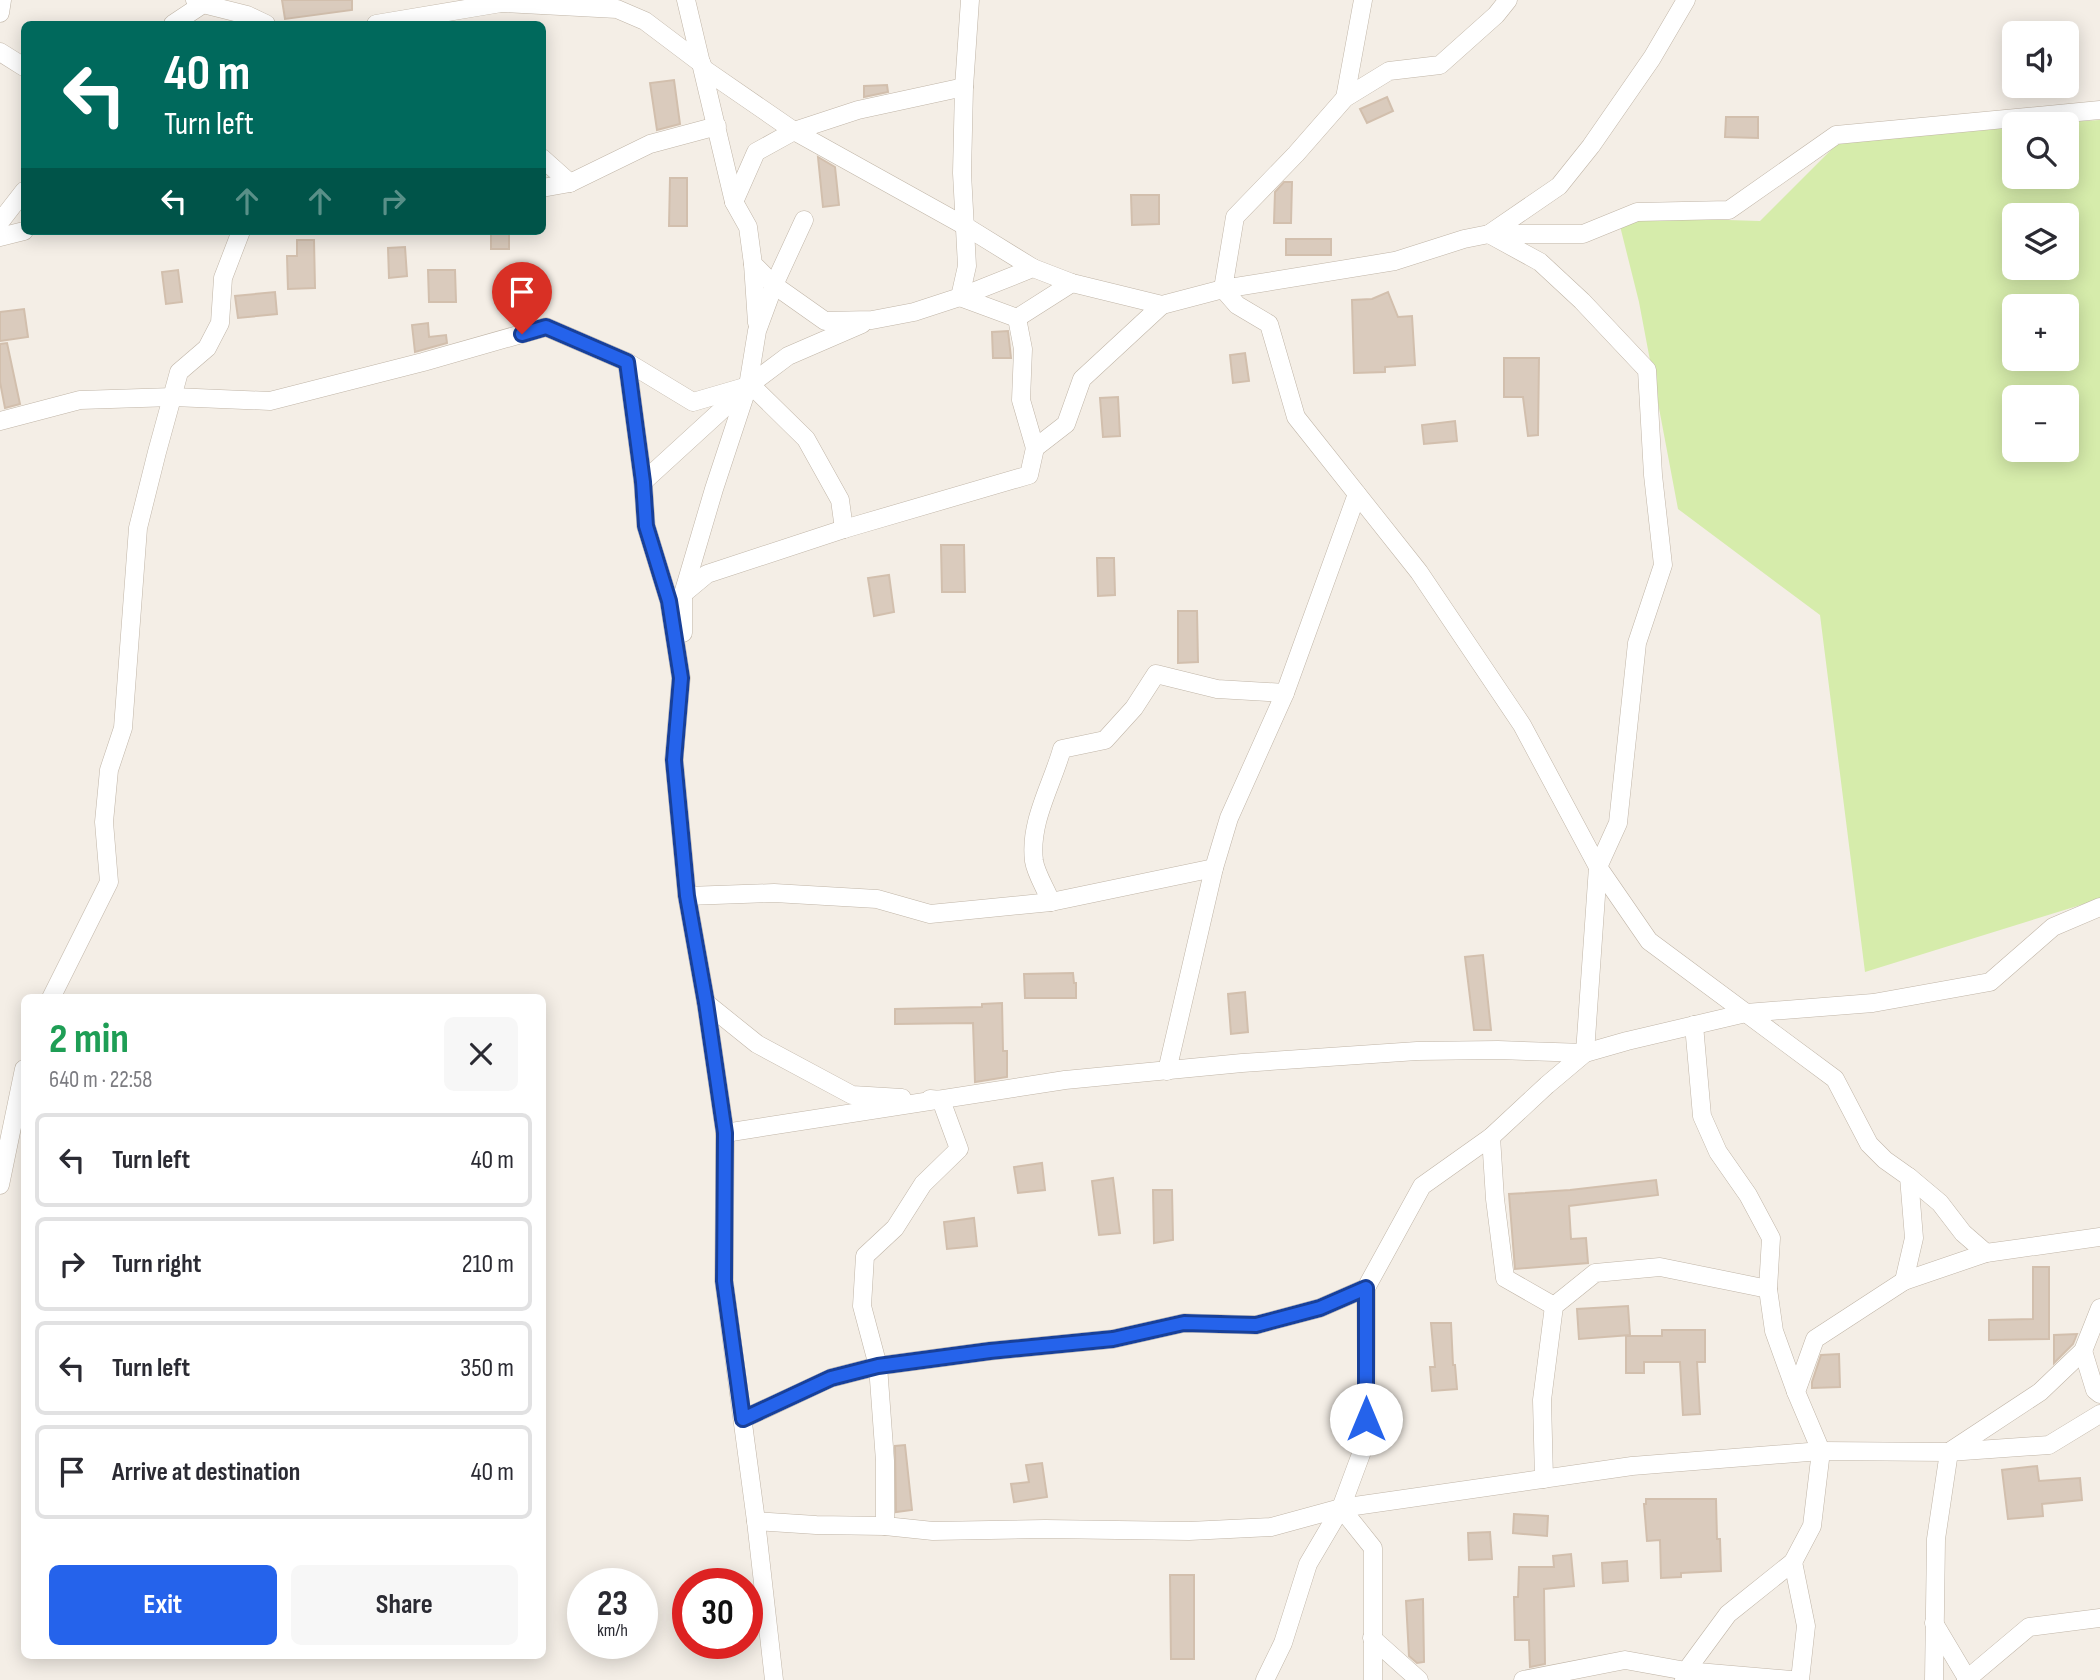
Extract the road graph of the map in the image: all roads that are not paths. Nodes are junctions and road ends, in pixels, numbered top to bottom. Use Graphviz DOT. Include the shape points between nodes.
graph roads {
  1 [pos="2,0"];
  2 [pos="686,0"];
  3 [pos="970,0"];
  4 [pos="1363,0"];
  5 [pos="1508,0"];
  6 [pos="202,1"];
  7 [pos="1683,1"];
  8 [pos="245,7"];
  9 [pos="0,13"];
  10 [pos="177,21"];
  11 [pos="261,21"];
  12 [pos="420,21"];
  13 [pos="0,52"];
  14 [pos="21,65"];
  15 [pos="703,66"];
  16 [pos="964,87"];
  17 [pos="1345,98"];
  18 [pos="2100,110"];
  19 [pos="716,126"];
  20 [pos="793,131"];
  21 [pos="546,162"];
  22 [pos="570,183"];
  23 [pos="546,187"];
  24 [pos="21,195"];
  25 [pos="734,202"];
  26 [pos="804,220"];
  27 [pos="0,222"];
  28 [pos="965,226"];
  29 [pos="21,232"];
  30 [pos="1489,234"];
  31 [pos="239,235"];
  32 [pos="0,237"];
  33 [pos="753,264"];
  34 [pos="1033,268"];
  35 [pos="1072,282"];
  36 [pos="774,285"];
  37 [pos="1223,289"];
  38 [pos="960,297"];
  39 [pos="1162,305"];
  40 [pos="1017,318"];
  41 [pos="873,320"];
  42 [pos="757,331"];
  43 [pos="627,362"];
  44 [pos="749,385"];
  45 [pos="173,397"];
  46 [pos="0,421"];
  47 [pos="1035,448"];
  48 [pos="643,482"];
  49 [pos="1357,494"];
  50 [pos="844,529"];
  51 [pos="683,594"];
  52 [pos="681,678"];
  53 [pos="1285,693"];
  54 [pos="1598,867"];
  55 [pos="1214,868"];
  56 [pos="687,896"];
  57 [pos="1051,902"];
  58 [pos="2100,907"];
  59 [pos="53,994"];
  60 [pos="706,1003"];
  61 [pos="1746,1013"];
  62 [pos="1694,1026"];
  63 [pos="1586,1053"];
  64 [pos="1167,1071"];
  65 [pos="21,1084"];
  66 [pos="941,1100"];
  67 [pos="725,1133"];
  68 [pos="1491,1137"];
  69 [pos="1909,1177"];
  70 [pos="0,1185"];
  71 [pos="2100,1237"];
  72 [pos="1986,1253"];
  73 [pos="1904,1281"];
  74 [pos="1366,1288"];
  75 [pos="1768,1289"];
  76 [pos="1554,1306"];
  77 [pos="2100,1308"];
  78 [pos="2083,1351"];
  79 [pos="878,1366"];
  80 [pos="1796,1392"];
  81 [pos="2100,1394"];
  82 [pos="2100,1414"];
  83 [pos="743,1419"];
  84 [pos="1821,1451"];
  85 [pos="1949,1452"];
  86 [pos="1544,1479"];
  87 [pos="1341,1508"];
  88 [pos="756,1521"];
  89 [pos="885,1526"];
  90 [pos="1793,1562"];
  91 [pos="2100,1618"];
  92 [pos="1934,1623"];
  93 [pos="1372,1638"];
  94 [pos="1685,1676"];
  95 [pos="1967,1679"];
  96 [pos="774,1680"];
  97 [pos="1265,1680"];
  98 [pos="1373,1680"];
  99 [pos="1419,1680"];
  100 [pos="1528,1680"];
  101 [pos="1791,1680"];
  102 [pos="1800,1680"];
  103 [pos="1934,1680"];
  1 -- 9 [label="street"];
  2 -- 15 [label="street"];
  3 -- 16 [label="street"];
  4 -- 17 [label="street"];
  5 -- 17 [label="street" via="1440,65 1389,71"];
  6 -- 8 [label="street"];
  6 -- 10 [label="street"];
  7 -- 30 [label="street" via="1653,58 1559,186"];
  8 -- 11 [label="street"];
  12 -- 15 [label="street" via="501,3 617,9 645,21"];
  13 -- 14 [label="street"];
  15 -- 19 [label="street"];
  15 -- 20 [label="street"];
  16 -- 20 [label="street" via="858,110"];
  16 -- 28 [label="street"];
  17 -- 37 [label="street" via="1235,218"];
  18 -- 30 [label="street" via="1836,135 1729,210 1637,212 1583,234"];
  19 -- 22 [label="street" via="650,144"];
  19 -- 25 [label="street"];
  20 -- 25 [label="street" via="756,152"];
  20 -- 28 [label="street"];
  21 -- 22 [label="street"];
  22 -- 23 [label="street"];
  24 -- 27 [label="street"];
  25 -- 33 [label="street" via="748,227"];
  26 -- 36 [label="street"];
  28 -- 34 [label="street"];
  28 -- 38 [label="street" via="967,266"];
  29 -- 32 [label="street"];
  30 -- 37 [label="street" via="1395,261"];
  30 -- 54 [label="street" via="1540,262 1647,370 1663,565 1637,643 1618,823"];
  31 -- 45 [label="street" via="223,278 220,323 207,348 179,372"];
  33 -- 36 [label="street"];
  33 -- 42 [label="street"];
  34 -- 35 [label="street"];
  34 -- 38 [label="street"];
  35 -- 39 [label="street"];
  35 -- 40 [label="street"];
  36 -- 41 [label="street" via="825,321"];
  36 -- 42 [label="street"];
  37 -- 39 [label="street"];
  37 -- 49 [label="street" via="1237,305 1269,324 1296,417"];
  38 -- 40 [label="street"];
  38 -- 41 [label="street"];
  39 -- 47 [label="street" via="1082,379 1066,424"];
  40 -- 47 [label="street" via="1023,349 1021,400"];
  41 -- 44 [label="street" via="788,356"];
  42 -- 44 [label="street"];
  43 -- 44 [label="street" via="693,402"];
  43 -- 45 [label="street" via="546,327 270,401"];
  43 -- 48 [label="street"];
  44 -- 48 [label="street"];
  44 -- 50 [label="street" via="806,439 840,500"];
  44 -- 51 [label="street"];
  45 -- 46 [label="street" via="80,400"];
  45 -- 59 [label="street" via="138,528 123,728 110,770 104,822 109,882"];
  47 -- 50 [label="street" via="1029,475"];
  48 -- 52 [label="street" via="646,526 669,601"];
  49 -- 53 [label="street"];
  49 -- 54 [label="street" via="1419,572 1522,725"];
  50 -- 51 [label="street" via="707,574"];
  51 -- 52 [label="street"];
  52 -- 56 [label="street" via="674,760"];
  53 -- 55 [label="street" via="1229,818"];
  53 -- 57 [label="street" via="1217,689 1156,674 1135,708 1105,740 1062,749 1035,824 1034,862"];
  54 -- 61 [label="street" via="1649,941"];
  54 -- 63 [label="street"];
  55 -- 57 [label="street"];
  55 -- 64 [label="street"];
  56 -- 57 [label="street" via="774,893 877,899 930,914"];
  56 -- 60 [label="street"];
  58 -- 61 [label="street" via="2053,927 1990,982 1873,1003"];
  60 -- 66 [label="street" via="757,1044 852,1096"];
  60 -- 67 [label="street"];
  61 -- 62 [label="street"];
  61 -- 69 [label="street" via="1835,1079 1869,1144"];
  62 -- 63 [label="street"];
  62 -- 75 [label="street" via="1702,1116 1718,1152 1771,1238"];
  63 -- 64 [label="street" via="1417,1051"];
  63 -- 68 [label="street"];
  64 -- 66 [label="street" via="1065,1080"];
  65 -- 70 [label="street"];
  66 -- 67 [label="street"];
  66 -- 79 [label="street" via="959,1149 923,1184 895,1228 865,1256 862,1306"];
  67 -- 83 [label="street" via="724,1281"];
  68 -- 74 [label="street" via="1422,1186"];
  68 -- 76 [label="street" via="1505,1278"];
  69 -- 72 [label="street"];
  69 -- 73 [label="street" via="1914,1238"];
  71 -- 72 [label="street"];
  72 -- 73 [label="street"];
  73 -- 80 [label="street" via="1815,1339"];
  74 -- 79 [label="street" via="1320,1308 1256,1325 1184,1323 1113,1339"];
  74 -- 87 [label="street" via="1367,1438"];
  75 -- 76 [label="street" via="1660,1267 1595,1273"];
  75 -- 80 [label="street" via="1774,1331"];
  76 -- 86 [label="street" via="1542,1400"];
  77 -- 78 [label="street"];
  78 -- 81 [label="street"];
  78 -- 85 [label="street" via="2040,1392"];
  79 -- 83 [label="street" via="831,1378"];
  79 -- 89 [label="street"];
  80 -- 84 [label="street"];
  82 -- 85 [label="street" via="2049,1445"];
  83 -- 88 [label="street"];
  84 -- 85 [label="street"];
  84 -- 86 [label="street" via="1672,1462"];
  84 -- 90 [label="street" via="1812,1527"];
  85 -- 92 [label="street" via="1936,1539"];
  86 -- 87 [label="street"];
  87 -- 89 [label="street" via="1271,1527 1189,1531 933,1531"];
  87 -- 93 [label="street" via="1373,1548"];
  87 -- 97 [label="street" via="1308,1563 1283,1643"];
  88 -- 89 [label="street"];
  88 -- 96 [label="street"];
  90 -- 94 [label="street" via="1728,1614"];
  90 -- 102 [label="street" via="1806,1626"];
  91 -- 95 [label="street" via="2029,1627"];
  92 -- 95 [label="street"];
  92 -- 103 [label="street"];
  93 -- 98 [label="street"];
  93 -- 99 [label="street"];
  94 -- 100 [label="street" via="1625,1660"];
  94 -- 101 [label="street"];
}
